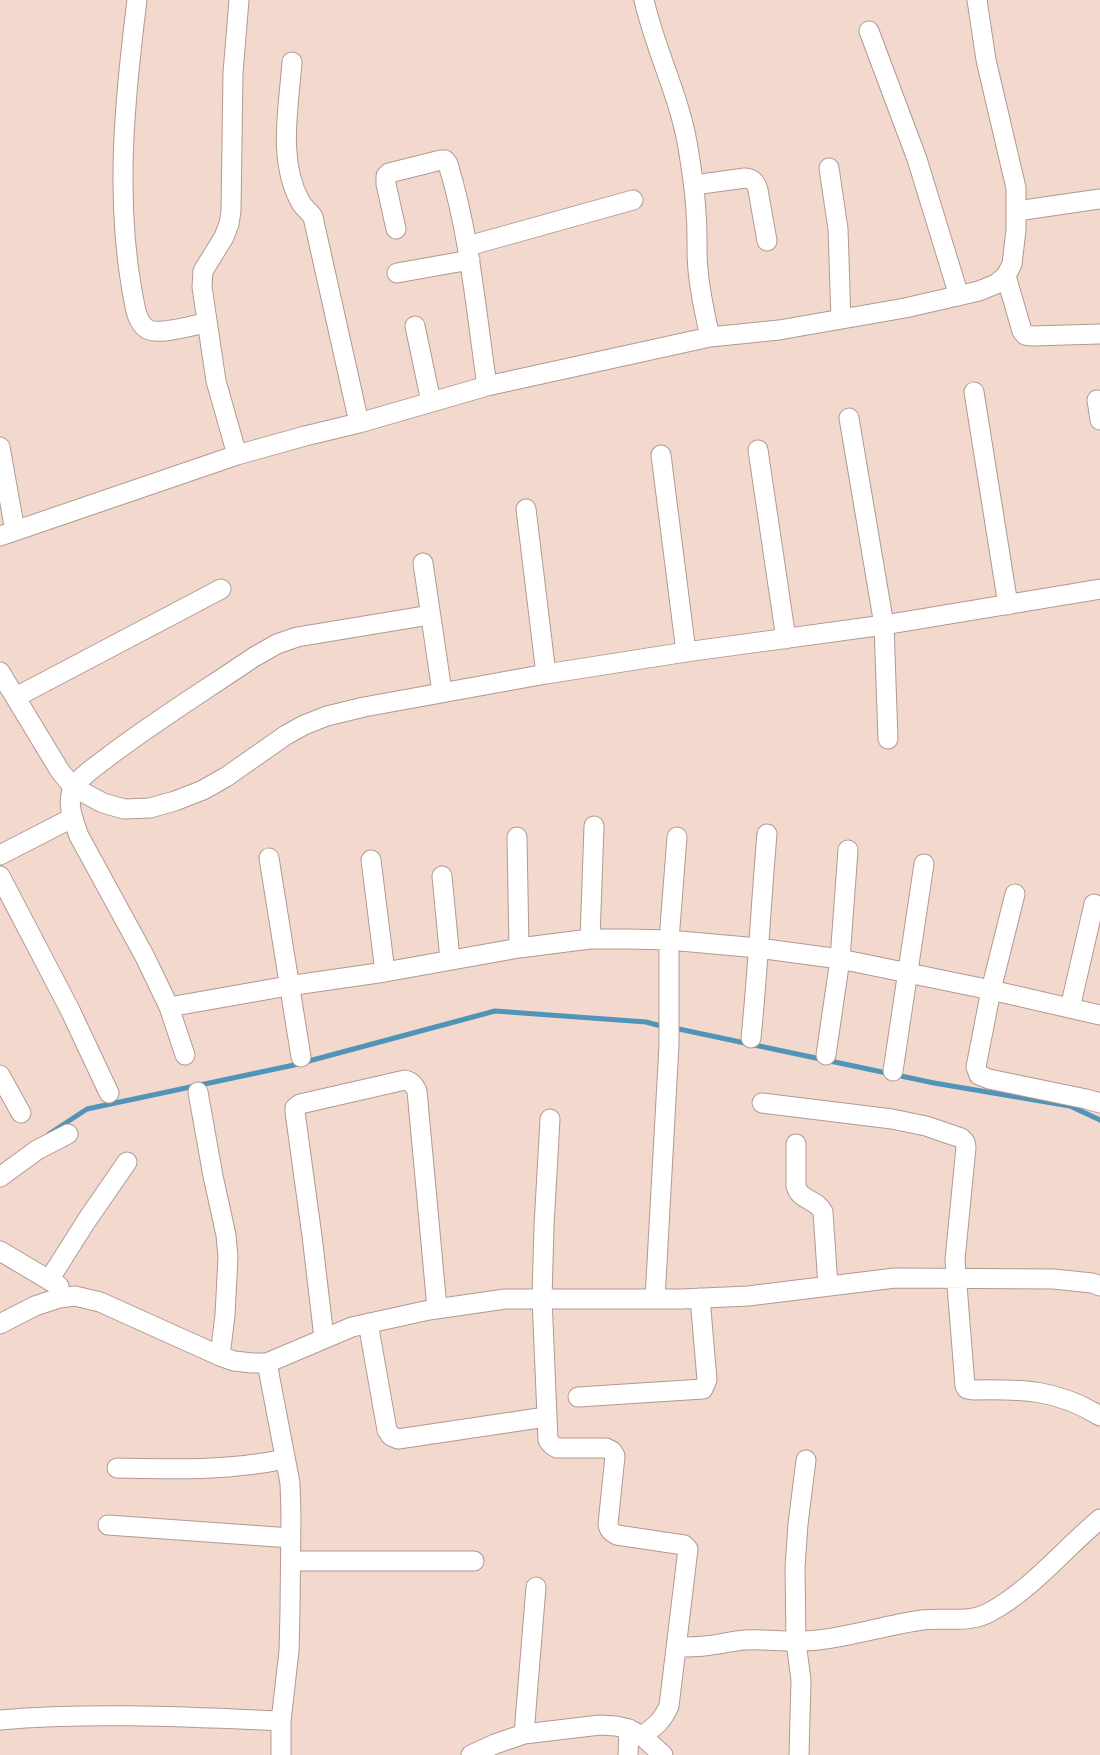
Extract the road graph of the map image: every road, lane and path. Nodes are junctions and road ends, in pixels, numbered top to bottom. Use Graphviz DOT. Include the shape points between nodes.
graph roads {
  1 [pos="137,0"];
  2 [pos="239,0"];
  3 [pos="644,0"];
  4 [pos="977,0"];
  5 [pos="869,31"];
  6 [pos="292,62"];
  7 [pos="829,168"];
  8 [pos="694,185"];
  9 [pos="1100,199"];
  10 [pos="633,200"];
  11 [pos="1017,212"];
  12 [pos="396,229"];
  13 [pos="767,241"];
  14 [pos="469,253"];
  15 [pos="397,273"];
  16 [pos="1006,276"];
  17 [pos="960,296"];
  18 [pos="841,319"];
  19 [pos="415,326"];
  20 [pos="208,333"];
  21 [pos="1100,334"];
  22 [pos="710,337"];
  23 [pos="487,386"];
  24 [pos="974,392"];
  25 [pos="1097,400"];
  26 [pos="431,402"];
  27 [pos="849,418"];
  28 [pos="1100,420"];
  29 [pos="359,423"];
  30 [pos="0,447"];
  31 [pos="758,450"];
  32 [pos="236,455"];
  33 [pos="661,455"];
  34 [pos="526,509"];
  35 [pos="7,533"];
  36 [pos="423,563"];
  37 [pos="221,589"];
  38 [pos="1100,589"];
  39 [pos="1008,605"];
  40 [pos="430,615"];
  41 [pos="884,625"];
  42 [pos="786,638"];
  43 [pos="686,652"];
  44 [pos="0,672"];
  45 [pos="546,674"];
  46 [pos="442,692"];
  47 [pos="16,697"];
  48 [pos="888,739"];
  49 [pos="73,787"];
  50 [pos="72,818"];
  51 [pos="594,826"];
  52 [pos="767,834"];
  53 [pos="517,837"];
  54 [pos="677,837"];
  55 [pos="848,850"];
  56 [pos="0,855"];
  57 [pos="268,858"];
  58 [pos="371,860"];
  59 [pos="924,864"];
  60 [pos="0,876"];
  61 [pos="442,876"];
  62 [pos="1015,894"];
  63 [pos="1094,904"];
  64 [pos="590,939"];
  65 [pos="669,940"];
  66 [pos="519,948"];
  67 [pos="758,948"];
  68 [pos="840,958"];
  69 [pos="450,960"];
  70 [pos="385,972"];
  71 [pos="908,972"];
  72 [pos="288,986"];
  73 [pos="991,990"];
  74 [pos="169,1008"];
  75 [pos="1070,1008"];
  76 [pos="1100,1015"];
  77 [pos="751,1038"];
  78 [pos="185,1055"];
  79 [pos="826,1055"];
  80 [pos="301,1057"];
  81 [pos="893,1071"];
  82 [pos="0,1075"];
  83 [pos="198,1092"];
  84 [pos="109,1094"];
  85 [pos="762,1103"];
  86 [pos="1100,1103"];
  87 [pos="21,1112"];
  88 [pos="550,1119"];
  89 [pos="68,1134"];
  90 [pos="796,1144"];
  91 [pos="127,1162"];
  92 [pos="0,1177"];
  93 [pos="0,1251"];
  94 [pos="956,1277"];
  95 [pos="49,1280"];
  96 [pos="828,1286"];
  97 [pos="1100,1286"];
  98 [pos="75,1296"];
  99 [pos="542,1298"];
  100 [pos="700,1298"];
  101 [pos="655,1299"];
  102 [pos="437,1308"];
  103 [pos="368,1323"];
  104 [pos="0,1324"];
  105 [pos="324,1338"];
  106 [pos="220,1356"];
  107 [pos="267,1363"];
  108 [pos="578,1397"];
  109 [pos="1100,1416"];
  110 [pos="546,1417"];
  111 [pos="285,1459"];
  112 [pos="806,1460"];
  113 [pos="116,1468"];
  114 [pos="1100,1519"];
  115 [pos="108,1524"];
  116 [pos="291,1538"];
  117 [pos="292,1561"];
  118 [pos="474,1561"];
  119 [pos="536,1588"];
  120 [pos="796,1642"];
  121 [pos="677,1647"];
  122 [pos="0,1720"];
  123 [pos="281,1721"];
  124 [pos="636,1732"];
  125 [pos="524,1734"];
  126 [pos="281,1755"];
  127 [pos="471,1755"];
  128 [pos="628,1755"];
  129 [pos="663,1755"];
  130 [pos="799,1755"];
  1 -- 20 [label="street" via="122,189 136,313 146,328 156,332"];
  2 -- 20 [label="street" via="233,73 231,211 224,237 203,270"];
  3 -- 8 [label="street" via="680,111"];
  4 -- 11 [label="street" via="986,60 1016,188"];
  5 -- 17 [label="street" via="917,159"];
  6 -- 29 [label="street" via="286,150 301,204 313,217"];
  7 -- 18 [label="street" via="838,229"];
  8 -- 13 [label="street" via="751,179 758,190"];
  8 -- 22 [label="street" via="702,304"];
  9 -- 11 [label="street"];
  10 -- 14 [label="street"];
  11 -- 16 [label="street" via="1012,264"];
  12 -- 14 [label="street" via="386,176 445,160 458,195"];
  14 -- 15 [label="street"];
  14 -- 23 [label="street"];
  16 -- 17 [label="street" via="996,284"];
  16 -- 21 [label="street" via="1025,335"];
  17 -- 18 [label="street"];
  18 -- 22 [label="street"];
  19 -- 26 [label="street"];
  20 -- 32 [label="street" via="216,381"];
  22 -- 23 [label="street"];
  23 -- 26 [label="street"];
  24 -- 39 [label="street"];
  25 -- 28 [label="street"];
  26 -- 29 [label="street"];
  27 -- 41 [label="street"];
  29 -- 32 [label="street"];
  30 -- 35 [label="street" via="8,487"];
  31 -- 42 [label="street"];
  32 -- 35 [label="street"];
  33 -- 43 [label="street"];
  34 -- 45 [label="street"];
  36 -- 40 [label="street"];
  37 -- 47 [label="street"];
  38 -- 39 [label="street"];
  39 -- 41 [label="street"];
  40 -- 46 [label="street"];
  40 -- 49 [label="street" via="297,636 277,644 122,746"];
  41 -- 42 [label="street"];
  41 -- 48 [label="street"];
  42 -- 43 [label="street"];
  43 -- 45 [label="street"];
  44 -- 47 [label="street"];
  45 -- 46 [label="street"];
  46 -- 49 [label="street" via="355,709 304,725 203,790 150,808 124,809 103,803"];
  47 -- 49 [label="street"];
  49 -- 50 [label="street"];
  50 -- 56 [label="street"];
  50 -- 74 [label="street"];
  51 -- 64 [label="street"];
  52 -- 67 [label="street"];
  53 -- 66 [label="street"];
  54 -- 65 [label="street"];
  55 -- 68 [label="street"];
  57 -- 72 [label="street"];
  58 -- 70 [label="street"];
  59 -- 71 [label="street"];
  60 -- 84 [label="street" via="70,1010"];
  61 -- 69 [label="street"];
  62 -- 73 [label="street"];
  63 -- 75 [label="street"];
  64 -- 65 [label="street"];
  64 -- 66 [label="street"];
  65 -- 67 [label="street"];
  65 -- 101 [label="street" via="670,1024"];
  66 -- 69 [label="street"];
  67 -- 68 [label="street"];
  67 -- 77 [label="street"];
  68 -- 71 [label="street"];
  68 -- 79 [label="street"];
  69 -- 70 [label="street"];
  70 -- 72 [label="street"];
  71 -- 73 [label="street"];
  71 -- 81 [label="street"];
  72 -- 74 [label="street"];
  72 -- 80 [label="street"];
  73 -- 75 [label="street"];
  73 -- 86 [label="street" via="976,1067 979,1075"];
  74 -- 78 [label="street"];
  75 -- 76 [label="street"];
  82 -- 87 [label="street"];
  83 -- 106 [label="street" via="228,1256"];
  85 -- 94 [label="street" via="892,1119 961,1138 966,1147"];
  88 -- 99 [label="street"];
  89 -- 92 [label="street" via="37,1150"];
  90 -- 96 [label="street" via="798,1191 824,1212"];
  91 -- 95 [label="street"];
  93 -- 95 [label="street"];
  94 -- 96 [label="street" via="895,1278"];
  94 -- 97 [label="street" via="1054,1279"];
  94 -- 109 [label="street" via="963,1383 967,1389 1034,1391 1063,1398"];
  95 -- 98 [label="street"];
  96 -- 100 [label="street"];
  98 -- 104 [label="street" via="35,1306"];
  98 -- 106 [label="street" via="100,1302"];
  99 -- 101 [label="street"];
  99 -- 102 [label="street"];
  99 -- 110 [label="street"];
  100 -- 101 [label="street"];
  100 -- 108 [label="street" via="707,1380 703,1389"];
  102 -- 103 [label="street"];
  102 -- 105 [label="street" via="414,1085 405,1080 300,1104 295,1112"];
  103 -- 105 [label="street"];
  103 -- 110 [label="street" via="387,1430 392,1436 398,1438"];
  105 -- 107 [label="street"];
  106 -- 107 [label="street" via="243,1362"];
  107 -- 111 [label="street"];
  110 -- 121 [label="street" via="546,1434 557,1448 606,1448 615,1456 608,1524 611,1533 688,1547"];
  111 -- 113 [label="street" via="225,1468"];
  111 -- 116 [label="street" via="290,1483"];
  112 -- 120 [label="street" via="795,1567"];
  114 -- 120 [label="street" via="1014,1597 988,1613 958,1620 902,1623"];
  115 -- 116 [label="street"];
  116 -- 117 [label="street"];
  117 -- 118 [label="street"];
  117 -- 123 [label="street" via="289,1651"];
  119 -- 125 [label="street"];
  120 -- 121 [label="street" via="743,1640"];
  120 -- 130 [label="street" via="801,1680"];
  121 -- 124 [label="street" via="669,1706 664,1717 656,1726"];
  122 -- 123 [label="street" via="165,1716"];
  123 -- 126 [label="street"];
  124 -- 125 [label="street" via="600,1725"];
  124 -- 128 [label="street"];
  124 -- 129 [label="street"];
  125 -- 127 [label="street"];
}
